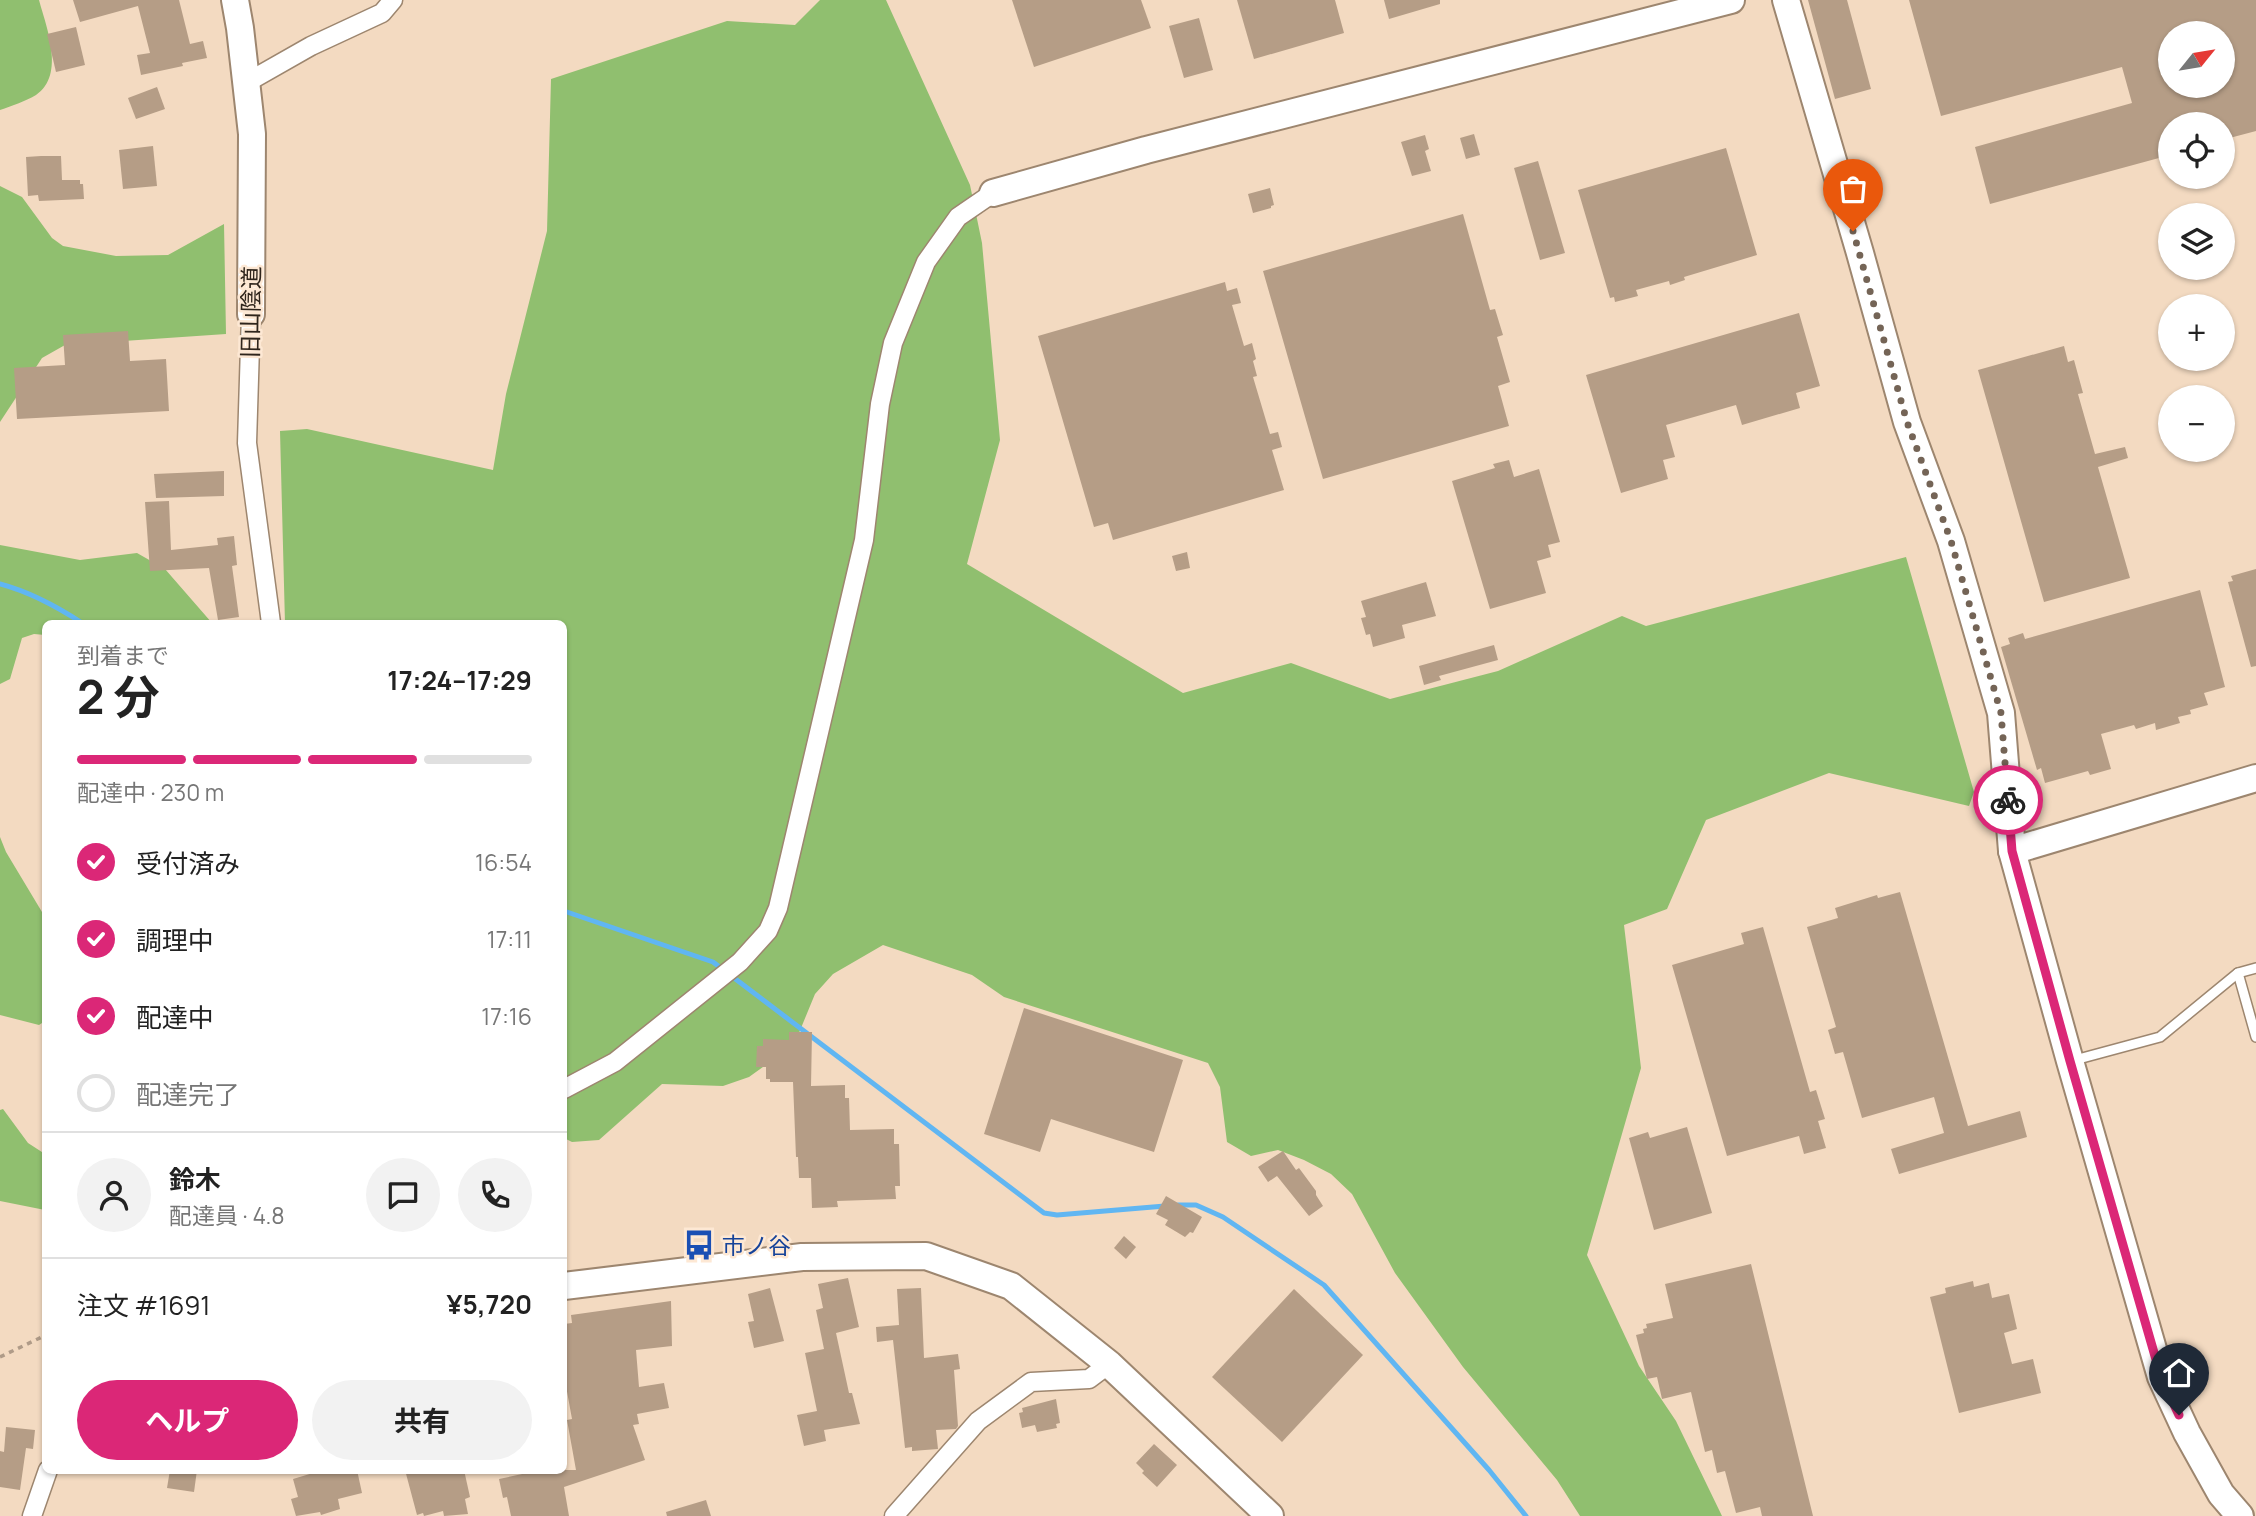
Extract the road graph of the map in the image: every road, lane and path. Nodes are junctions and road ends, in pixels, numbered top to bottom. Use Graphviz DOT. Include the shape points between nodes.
graph roads {
  1 [pos="235,0"];
  2 [pos="393,0"];
  3 [pos="1731,0"];
  4 [pos="1786,0"];
  5 [pos="246,83"];
  6 [pos="993,193"];
  7 [pos="251,314"];
  8 [pos="271,620"];
  9 [pos="2256,778"];
  10 [pos="2012,851"];
  11 [pos="2256,968"];
  12 [pos="2238,973"];
  13 [pos="2256,1037"];
  14 [pos="2070,1061"];
  15 [pos="567,1088"];
  16 [pos="567,1286"];
  17 [pos="42,1337"];
  18 [pos="0,1357"];
  19 [pos="1109,1364"];
  20 [pos="47,1474"];
  21 [pos="32,1516"];
  22 [pos="894,1516"];
  23 [pos="1270,1516"];
  24 [pos="2240,1516"];
  1 -- 5 [label="street, 旧山陰道"];
  2 -- 5 [label="street" via="382,13"];
  3 -- 6 [label="street"];
  4 -- 10 [label="street" via="1907,422 1951,541 2001,713"];
  5 -- 7 [label="street, 旧山陰道" via="252,134"];
  6 -- 15 [label="street" via="958,217 926,262 893,343 880,404 864,540 778,908 768,931 740,962 656,1030 615,1062"];
  7 -- 8 [label="street, 旧山陰道" via="247,443"];
  9 -- 10 [label="street"];
  10 -- 14 [label="street"];
  11 -- 12 [label="lane"];
  12 -- 13 [label="lane"];
  12 -- 14 [label="lane" via="2160,1037"];
  14 -- 24 [label="street" via="2161,1377 2221,1494"];
  16 -- 19 [label="street" via="802,1258 926,1256 1011,1286"];
  17 -- 18 [label="path"];
  19 -- 22 [label="street" via="1089,1379 1031,1382 978,1421"];
  19 -- 23 [label="street"];
  20 -- 21 [label="street"];
}
